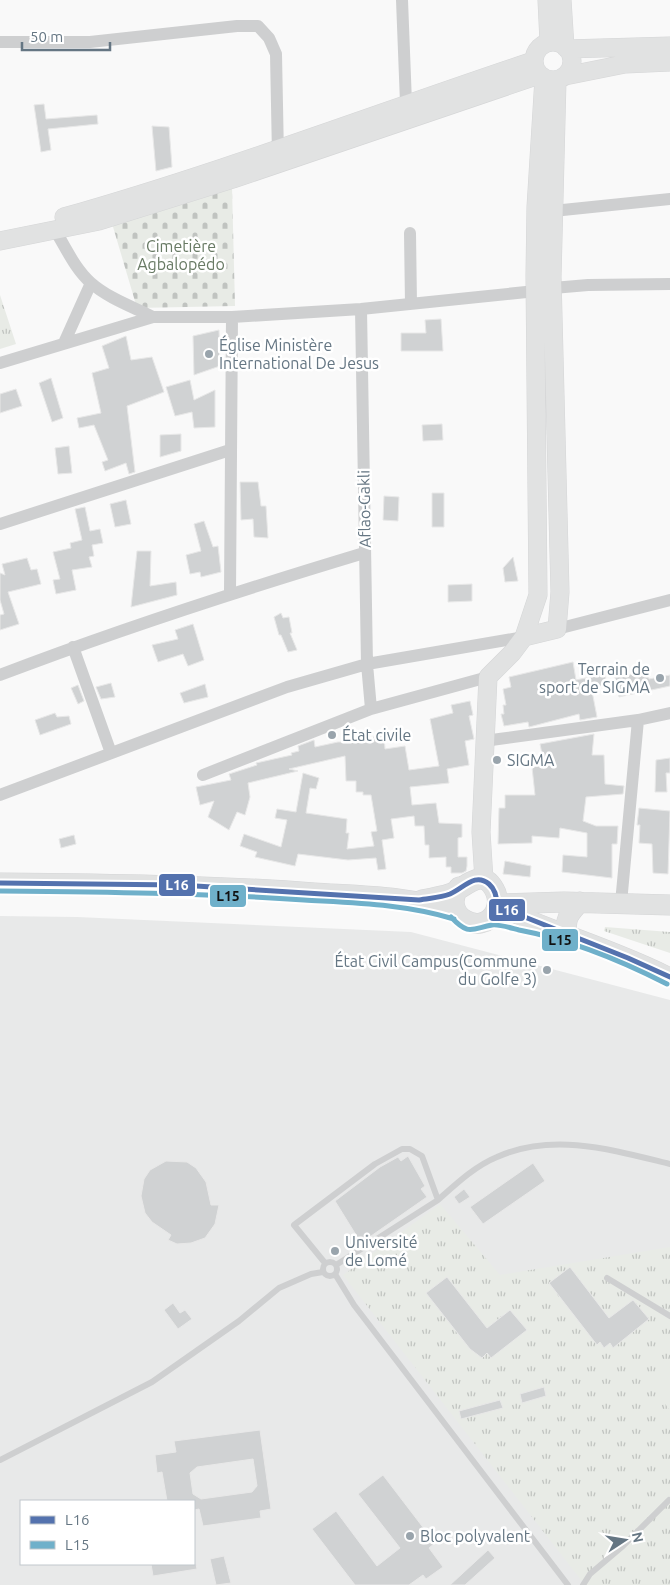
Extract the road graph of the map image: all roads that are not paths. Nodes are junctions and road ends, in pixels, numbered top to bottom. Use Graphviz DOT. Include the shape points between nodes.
graph roads {
  1 [pos="402,0"];
  2 [pos="547,0"];
  3 [pos="562,0"];
  4 [pos="0,42"];
  5 [pos="560,46"];
  6 [pos="670,46"];
  7 [pos="670,62"];
  8 [pos="547,74"];
  9 [pos="406,103"];
  10 [pos="278,156"];
  11 [pos="670,199"];
  12 [pos="553,211"];
  13 [pos="55,230"];
  14 [pos="0,231"];
  15 [pos="410,232"];
  16 [pos="0,241"];
  17 [pos="91,283"];
  18 [pos="670,284"];
  19 [pos="544,290"];
  20 [pos="411,304"];
  21 [pos="361,309"];
  22 [pos="153,317"];
  23 [pos="232,317"];
  24 [pos="64,343"];
  25 [pos="0,363"];
  26 [pos="230,450"];
  27 [pos="0,524"];
  28 [pos="364,553"];
  29 [pos="230,593"];
  30 [pos="670,600"];
  31 [pos="557,630"];
  32 [pos="524,637"];
  33 [pos="73,647"];
  34 [pos="367,664"];
  35 [pos="0,675"];
  36 [pos="488,677"];
  37 [pos="371,709"];
  38 [pos="670,713"];
  39 [pos="638,720"];
  40 [pos="484,740"];
  41 [pos="110,753"];
  42 [pos="202,775"];
  43 [pos="0,795"];
  44 [pos="0,883"];
  45 [pos="485,895"];
  46 [pos="419,900"];
  47 [pos="572,902"];
  48 [pos="621,903"];
  49 [pos="670,905"];
  50 [pos="456,912"];
  51 [pos="568,936"];
  52 [pos="670,978"];
  53 [pos="670,1164"];
  54 [pos="438,1200"];
  55 [pos="325,1263"];
  56 [pos="336,1265"];
  57 [pos="324,1272"];
  58 [pos="335,1274"];
  59 [pos="606,1278"];
  60 [pos="670,1316"];
  61 [pos="0,1460"];
  62 [pos="669,1500"];
  63 [pos="568,1585"];
  64 [pos="583,1585"];
  1 -- 9 [label="street"];
  2 -- 5 [label="street"];
  3 -- 5 [label="street"];
  4 -- 10 [label="street" via="90,42 258,26 269,38 276,54"];
  5 -- 6 [label="street"];
  5 -- 8 [label="street" via="572,63"];
  5 -- 8 [label="street" via="541,46 535,53"];
  7 -- 8 [label="street"];
  8 -- 9 [label="street"];
  8 -- 10 [label="street"];
  8 -- 12 [label="street"];
  8 -- 19 [label="street" via="536,207"];
  9 -- 10 [label="street"];
  10 -- 13 [label="street" via="99,221"];
  10 -- 14 [label="street" via="34,226"];
  11 -- 12 [label="street"];
  12 -- 19 [label="street"];
  13 -- 16 [label="street"];
  13 -- 17 [label="street" via="71,259"];
  15 -- 20 [label="street"];
  17 -- 22 [label="street"];
  17 -- 24 [label="street"];
  18 -- 19 [label="street" via="588,285"];
  19 -- 20 [label="street"];
  19 -- 31 [label="street" via="560,592"];
  19 -- 32 [label="street" via="538,595"];
  20 -- 21 [label="street"];
  21 -- 23 [label="street"];
  21 -- 28 [label="street, Aflao-Gakli"];
  22 -- 23 [label="street"];
  22 -- 24 [label="street"];
  23 -- 26 [label="street"];
  24 -- 25 [label="street"];
  26 -- 27 [label="street"];
  26 -- 29 [label="street"];
  28 -- 29 [label="street"];
  28 -- 34 [label="street, Aflao-Gakli"];
  29 -- 33 [label="street"];
  30 -- 31 [label="street"];
  31 -- 32 [label="street"];
  32 -- 34 [label="street"];
  32 -- 36 [label="street"];
  33 -- 35 [label="street"];
  33 -- 41 [label="street"];
  34 -- 37 [label="street, Aflao-Gakli"];
  34 -- 41 [label="street" via="287,687"];
  36 -- 37 [label="street"];
  36 -- 40 [label="street"];
  37 -- 42 [label="street"];
  38 -- 39 [label="street"];
  39 -- 40 [label="street"];
  39 -- 48 [label="street"];
  40 -- 45 [label="street" via="481,832"];
  41 -- 43 [label="street"];
  44 -- 46 [label="main road" via="180,885"];
  45 -- 46 [label="main road" via="451,894"];
  45 -- 47 [label="main road"];
  45 -- 50 [label="main road" via="454,897"];
  45 -- 50 [label="main road" via="483,922 473,924"];
  45 -- 51 [label="street" via="544,928"];
  46 -- 50 [label="main road"];
  47 -- 48 [label="main road"];
  47 -- 51 [label="main road" via="566,919"];
  48 -- 49 [label="main road"];
  51 -- 52 [label="street" via="646,965"];
  53 -- 54 [label="lane" via="581,1145 524,1148 496,1157 466,1176"];
  54 -- 55 [label="lane" via="422,1156 410,1149 390,1154 294,1225"];
  54 -- 56 [label="lane"];
  55 -- 56 [label="lane"];
  55 -- 57 [label="lane"];
  56 -- 58 [label="lane"];
  57 -- 58 [label="lane" via="328,1276"];
  57 -- 61 [label="lane" via="279,1288 232,1326 152,1382"];
  58 -- 63 [label="lane" via="354,1305"];
  59 -- 60 [label="lane"];
  62 -- 64 [label="lane" via="590,1574"];
}
